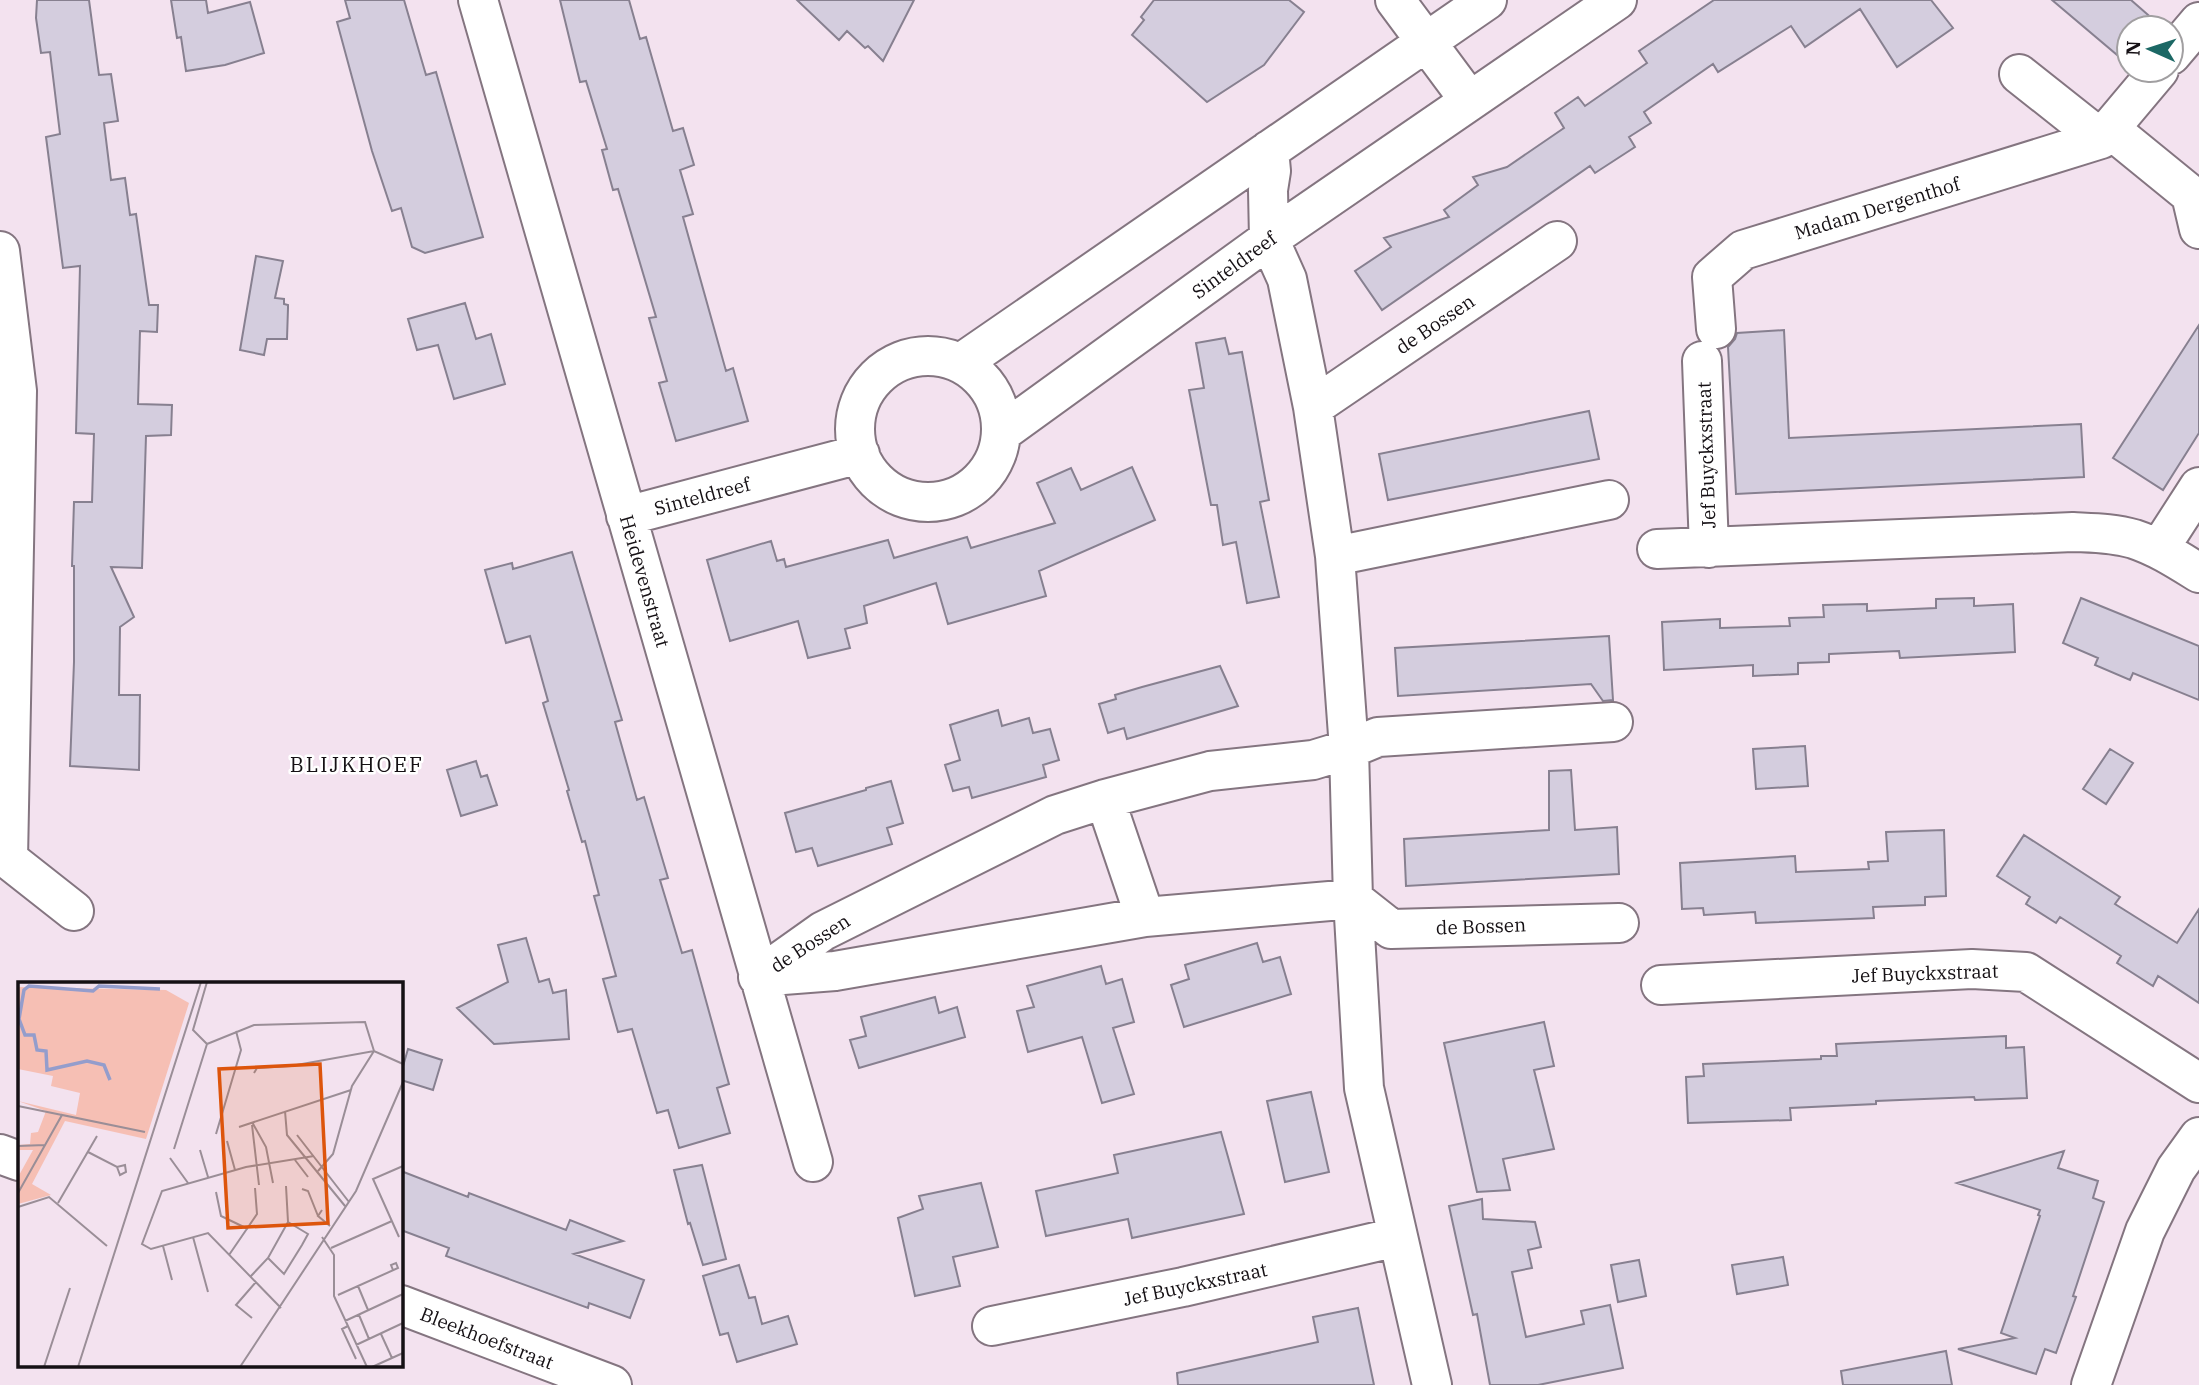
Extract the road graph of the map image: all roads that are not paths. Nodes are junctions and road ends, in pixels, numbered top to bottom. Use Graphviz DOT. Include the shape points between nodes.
graph roads {
  1 [pos="478,0"];
  2 [pos="1395,0"];
  3 [pos="1487,0"];
  4 [pos="1617,0"];
  5 [pos="2199,22"];
  6 [pos="2185,38"];
  7 [pos="1425,42"];
  8 [pos="2019,74"];
  9 [pos="2147,84"];
  10 [pos="1470,101"];
  11 [pos="2105,134"];
  12 [pos="1269,150"];
  13 [pos="2199,229"];
  14 [pos="1269,239"];
  15 [pos="1557,242"];
  16 [pos="0,251"];
  17 [pos="1709,345"];
  18 [pos="961,363"];
  19 [pos="1313,407"];
  20 [pos="1001,433"];
  21 [pos="860,454"];
  22 [pos="2199,487"];
  23 [pos="1609,500"];
  24 [pos="626,516"];
  25 [pos="1709,548"];
  26 [pos="1657,549"];
  27 [pos="2159,549"];
  28 [pos="1335,556"];
  29 [pos="2199,573"];
  30 [pos="1613,722"];
  31 [pos="1349,750"];
  32 [pos="1105,799"];
  33 [pos="1353,899"];
  34 [pos="74,911"];
  35 [pos="1145,917"];
  36 [pos="1619,923"];
  37 [pos="758,977"];
  38 [pos="1661,985"];
  39 [pos="2199,1083"];
  40 [pos="2199,1137"];
  41 [pos="0,1154"];
  42 [pos="18,1161"];
  43 [pos="813,1162"];
  44 [pos="1397,1237"];
  45 [pos="402,1305"];
  46 [pos="992,1326"];
  47 [pos="612,1385"];
  48 [pos="1432,1385"];
  49 [pos="2091,1385"];
  1 -- 24 [label="street, Heidevenstraat"];
  2 -- 7 [label="street"];
  3 -- 7 [label="street"];
  4 -- 10 [label="street, Sinteldreef"];
  5 -- 6 [label="street"];
  7 -- 10 [label="street"];
  7 -- 12 [label="street"];
  8 -- 11 [label="street"];
  9 -- 11 [label="street"];
  10 -- 14 [label="street, Sinteldreef"];
  11 -- 13 [label="street" via="2191,195"];
  11 -- 17 [label="street, Madam Dergenthof" via="1742,250 1712,277"];
  12 -- 14 [label="street"];
  12 -- 18 [label="street"];
  14 -- 19 [label="street" via="1287,279"];
  14 -- 20 [label="street, Sinteldreef"];
  15 -- 19 [label="street, de Bossen"];
  16 -- 34 [label="street" via="17,391 8,859"];
  17 -- 25 [label="street, Jef Buyckxstraat"];
  18 -- 20 [label="street" via="984,381 997,405"];
  18 -- 21 [label="street" via="922,355 885,369 860,400 855,420"];
  19 -- 28 [label="street"];
  20 -- 21 [label="street" via="997,452 976,484 941,500 912,500 886,489"];
  21 -- 24 [label="street, Sinteldreef"];
  22 -- 27 [label="street"];
  23 -- 28 [label="street"];
  24 -- 37 [label="street, Heidevenstraat"];
  25 -- 26 [label="street, Jef Buyckxstraat"];
  25 -- 27 [label="street, Jef Buyckxstraat" via="2073,532 2110,534"];
  27 -- 29 [label="street, Jef Buyckxstraat"];
  28 -- 31 [label="street"];
  30 -- 31 [label="street, de Bossen" via="1378,737"];
  31 -- 32 [label="street, de Bossen" via="1312,760 1210,771"];
  31 -- 33 [label="street"];
  32 -- 35 [label="street"];
  32 -- 37 [label="street, de Bossen" via="1055,815 823,930"];
  33 -- 35 [label="street, de Bossen"];
  33 -- 36 [label="street, de Bossen" via="1391,929"];
  33 -- 44 [label="street" via="1364,1087"];
  35 -- 37 [label="street, de Bossen" via="835,971"];
  37 -- 43 [label="street, Heidevenstraat"];
  38 -- 39 [label="street, Jef Buyckxstraat" via="1972,969 2026,972"];
  40 -- 49 [label="street" via="2176,1169 2145,1231"];
  41 -- 42 [label="street"];
  44 -- 46 [label="street, Jef Buyckxstraat"];
  44 -- 48 [label="street"];
  45 -- 47 [label="street, Bleekhoefstraat"];
}
